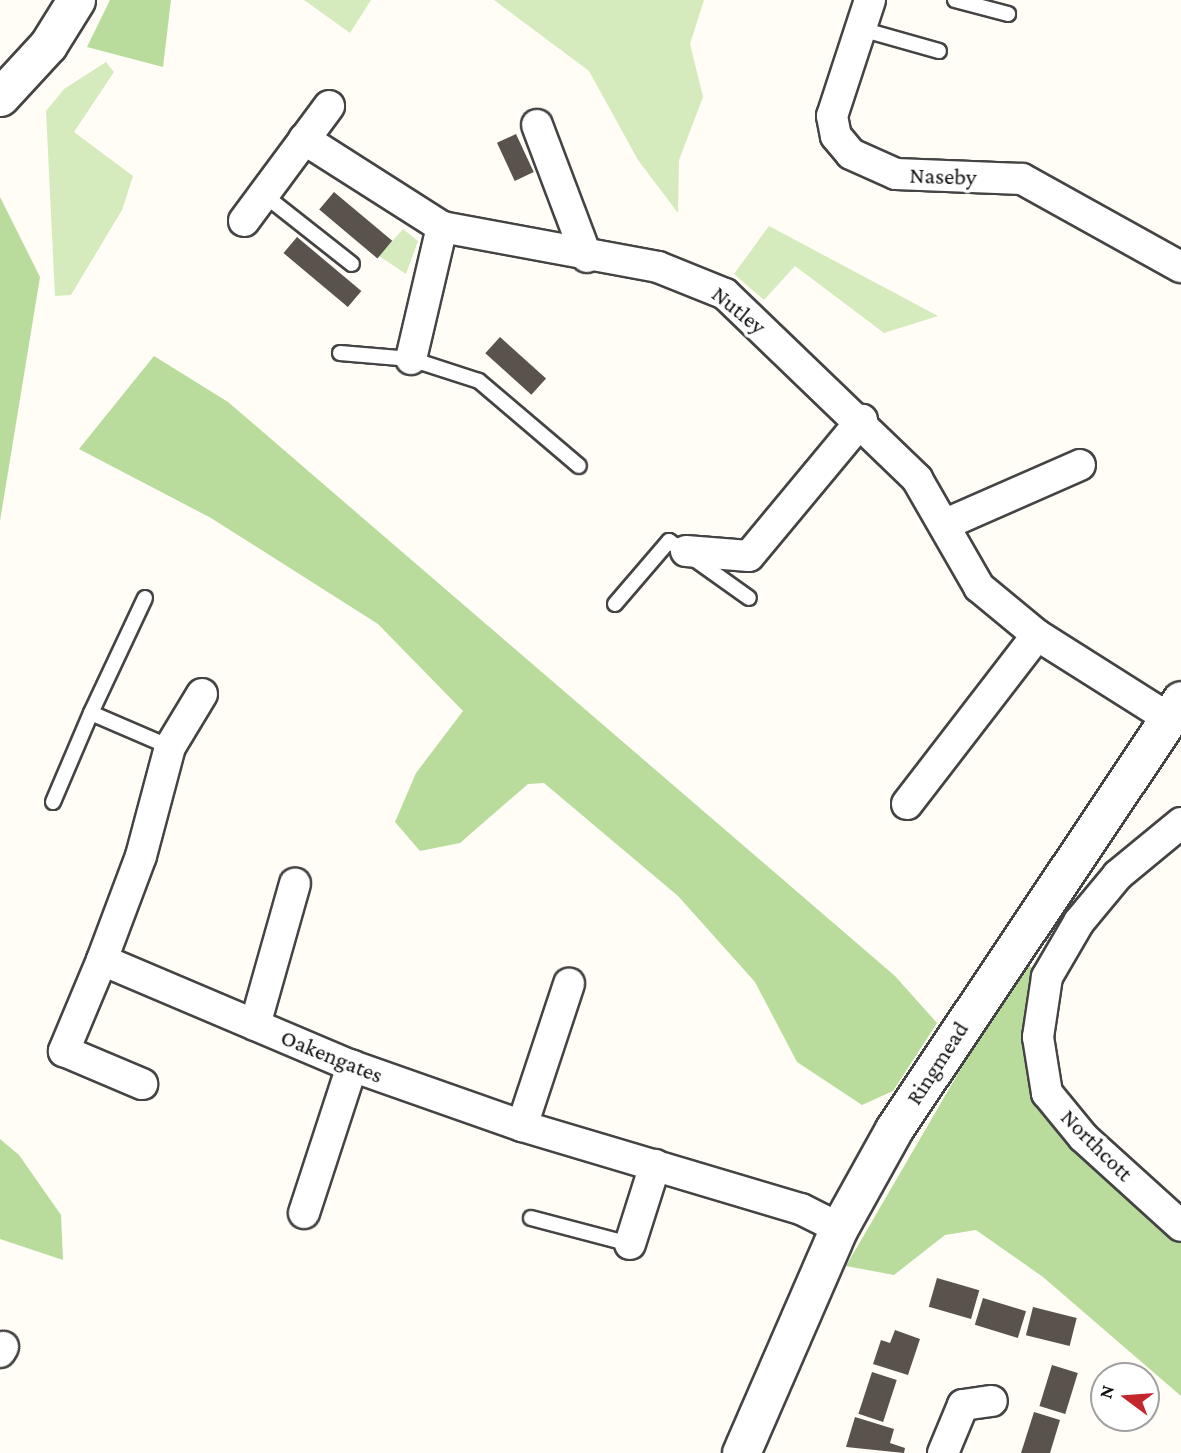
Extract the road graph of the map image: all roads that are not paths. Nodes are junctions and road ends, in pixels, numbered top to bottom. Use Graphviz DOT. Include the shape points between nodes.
graph roads {
  1 [pos="76,0"];
  2 [pos="870,0"];
  3 [pos="955,0"];
  4 [pos="1008,14"];
  5 [pos="861,29"];
  6 [pos="939,51"];
  7 [pos="0,97"];
  8 [pos="328,106"];
  9 [pos="537,125"];
  10 [pos="304,139"];
  11 [pos="263,194"];
  12 [pos="244,220"];
  13 [pos="442,227"];
  14 [pos="587,257"];
  15 [pos="352,264"];
  16 [pos="1181,267"];
  17 [pos="340,353"];
  18 [pos="411,359"];
  19 [pos="862,420"];
  20 [pos="579,466"];
  21 [pos="1080,466"];
  22 [pos="948,523"];
  23 [pos="686,551"];
  24 [pos="145,598"];
  25 [pos="749,598"];
  26 [pos="615,604"];
  27 [pos="1037,635"];
  28 [pos="202,694"];
  29 [pos="1175,710"];
  30 [pos="91,713"];
  31 [pos="170,747"];
  32 [pos="53,802"];
  33 [pos="907,804"];
  34 [pos="1181,823"];
  35 [pos="295,884"];
  36 [pos="102,960"];
  37 [pos="569,984"];
  38 [pos="255,1025"];
  39 [pos="352,1066"];
  40 [pos="142,1084"];
  41 [pos="522,1126"];
  42 [pos="655,1165"];
  43 [pos="304,1213"];
  44 [pos="1178,1215"];
  45 [pos="531,1218"];
  46 [pos="839,1228"];
  47 [pos="630,1244"];
  48 [pos="992,1401"];
  49 [pos="741,1453"];
  50 [pos="943,1453"];
  1 -- 7 [label="street" via="48,45"];
  2 -- 5 [label="street, Naseby"];
  3 -- 4 [label="lane"];
  5 -- 6 [label="lane"];
  5 -- 16 [label="street, Naseby" via="832,117 836,136 851,154 897,174 1022,179"];
  8 -- 10 [label="street"];
  9 -- 14 [label="street"];
  10 -- 11 [label="street"];
  10 -- 13 [label="street, Nutley"];
  11 -- 12 [label="street"];
  11 -- 15 [label="lane"];
  13 -- 14 [label="street, Nutley"];
  13 -- 18 [label="street"];
  14 -- 19 [label="street, Nutley" via="659,267 725,294"];
  17 -- 18 [label="lane"];
  18 -- 20 [label="lane" via="479,381"];
  19 -- 22 [label="street, Nutley"];
  19 -- 23 [label="street" via="749,556"];
  21 -- 22 [label="street"];
  22 -- 27 [label="street, Nutley" via="979,587"];
  23 -- 25 [label="lane"];
  23 -- 26 [label="lane" via="669,541"];
  24 -- 30 [label="lane"];
  27 -- 29 [label="street, Nutley"];
  27 -- 33 [label="street"];
  28 -- 31 [label="street"];
  29 -- 46 [label="street, Ringmead" via="970,1012"];
  30 -- 31 [label="lane"];
  30 -- 32 [label="lane"];
  31 -- 36 [label="street" via="135,877"];
  34 -- 44 [label="street, Northcott" via="1118,875 1079,922 1047,977 1038,1037 1047,1093 1083,1137"];
  35 -- 38 [label="street"];
  36 -- 38 [label="street, Oakengates"];
  36 -- 40 [label="street" via="64,1051"];
  37 -- 41 [label="street"];
  38 -- 39 [label="street, Oakengates"];
  39 -- 41 [label="street, Oakengates"];
  39 -- 43 [label="street"];
  41 -- 42 [label="street, Oakengates"];
  42 -- 46 [label="street, Oakengates" via="801,1209"];
  42 -- 47 [label="street"];
  45 -- 47 [label="lane"];
  46 -- 49 [label="street, Ringmead"];
  48 -- 50 [label="street" via="963,1405"];
}
